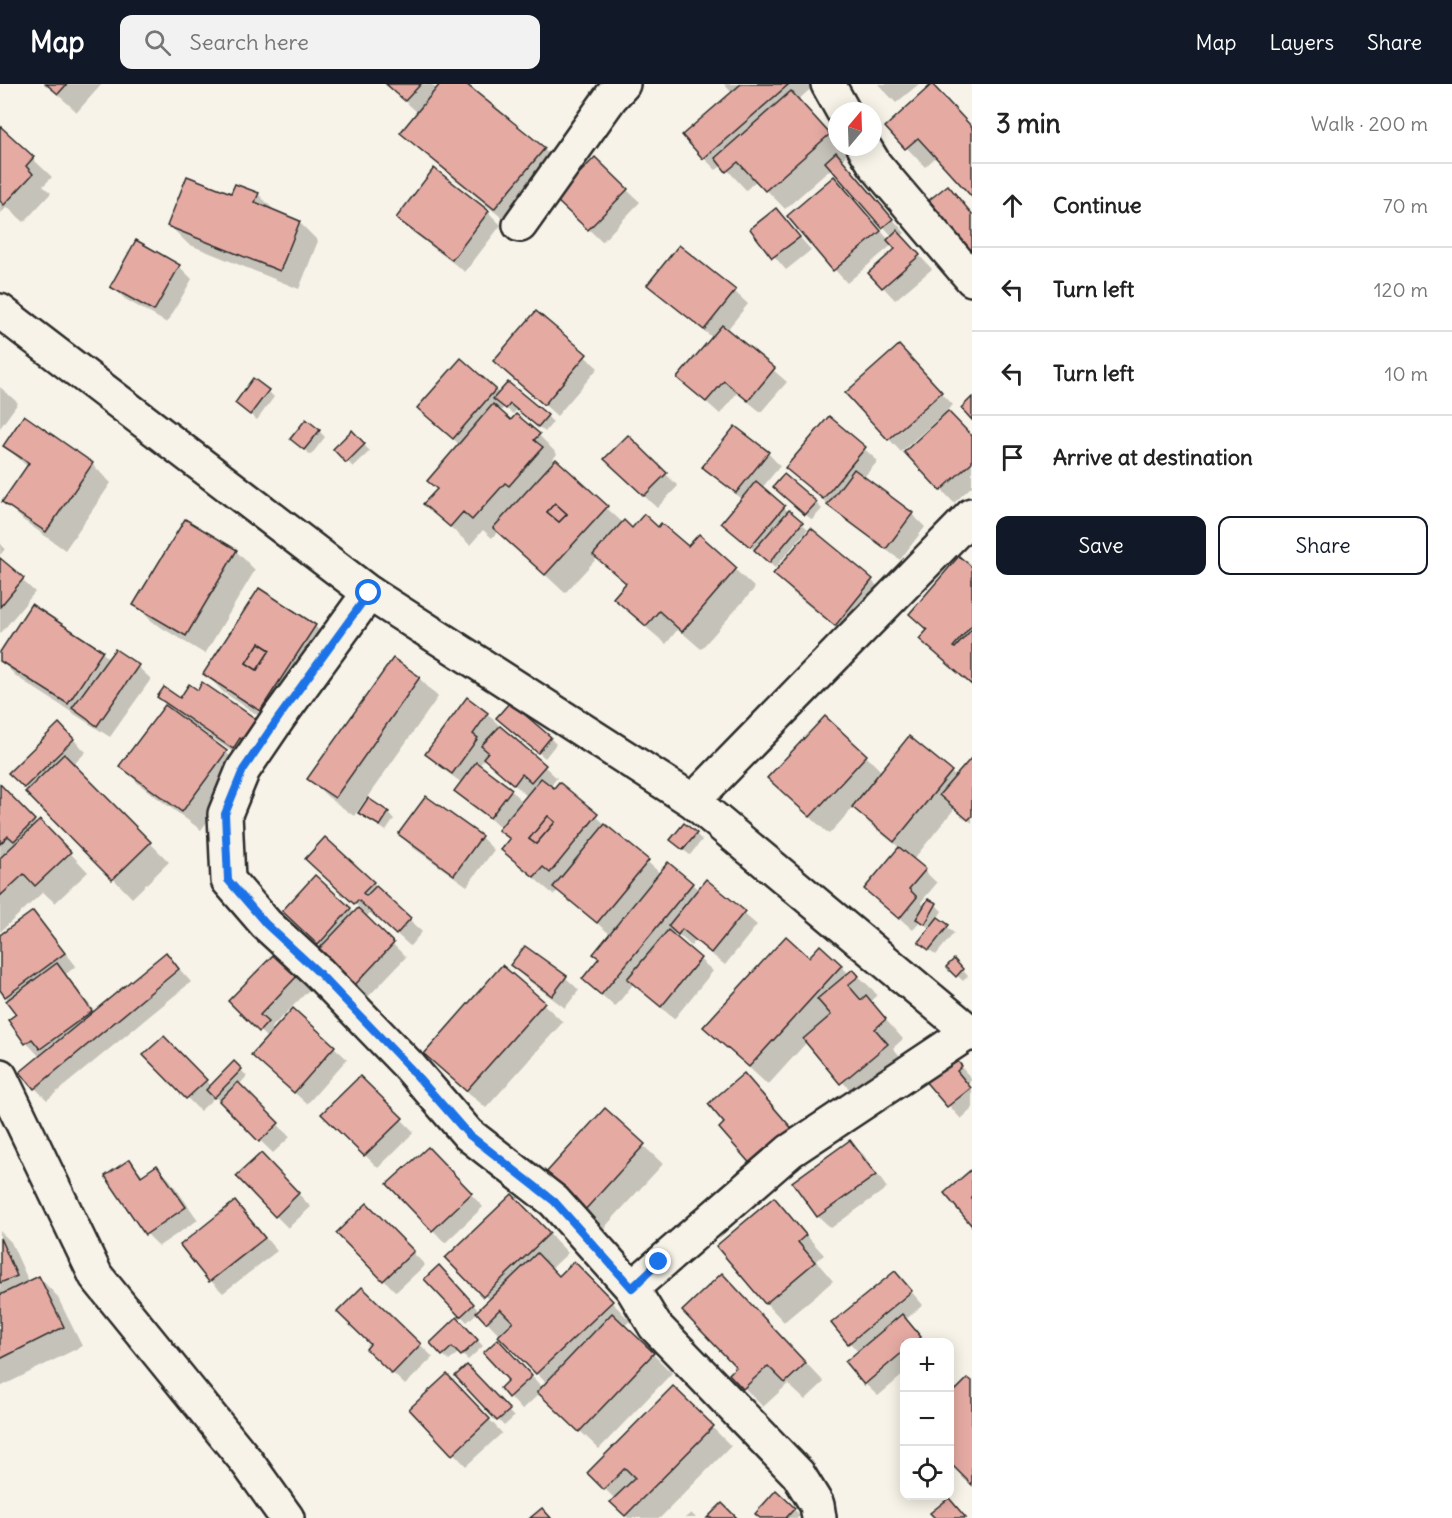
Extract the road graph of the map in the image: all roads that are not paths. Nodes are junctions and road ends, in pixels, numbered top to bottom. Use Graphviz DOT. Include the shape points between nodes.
graph roads {
  1 [pos="624,84"];
  2 [pos="828,84"];
  3 [pos="838,102"];
  4 [pos="870,156"];
  5 [pos="519,225"];
  6 [pos="972,279"];
  7 [pos="0,310"];
  8 [pos="972,515"];
  9 [pos="369,593"];
  10 [pos="693,801"];
  11 [pos="971,1032"];
  12 [pos="0,1076"];
  13 [pos="632,1288"];
  14 [pos="287,1518"];
  15 [pos="819,1518"];
  1 -- 5 [label="street"];
  2 -- 3 [label="street"];
  4 -- 6 [label="street"];
  7 -- 9 [label="street"];
  8 -- 10 [label="street"];
  9 -- 10 [label="street"];
  9 -- 13 [label="street" via="243,770 225,814 228,880 266,924 410,1068 468,1134 554,1201"];
  10 -- 11 [label="street"];
  11 -- 13 [label="street" via="790,1151"];
  12 -- 14 [label="street" via="96,1276 247,1462"];
  13 -- 15 [label="street" via="655,1326 798,1474 817,1505"];
}
